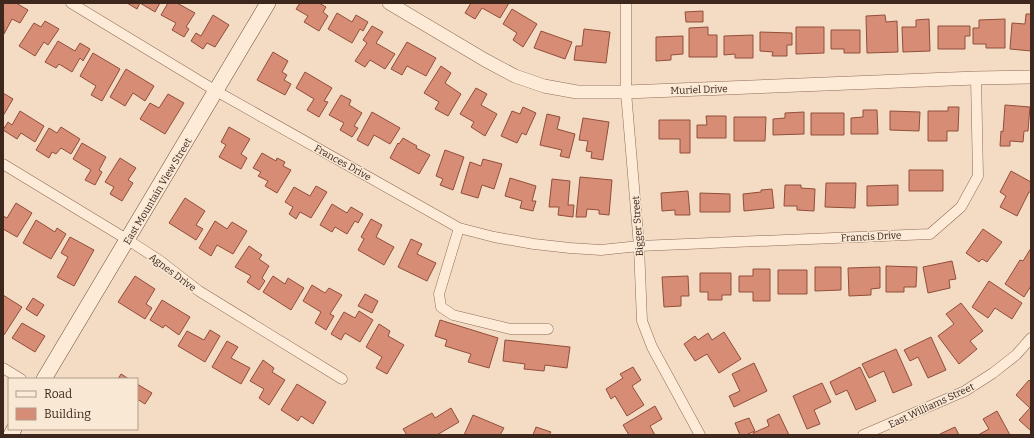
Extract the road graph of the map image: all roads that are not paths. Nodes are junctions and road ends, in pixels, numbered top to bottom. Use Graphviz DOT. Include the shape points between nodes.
graph roads {
  1 [pos="71,3"];
  2 [pos="268,3"];
  3 [pos="389,3"];
  4 [pos="626,3"];
  5 [pos="1031,77"];
  6 [pos="976,78"];
  7 [pos="216,91"];
  8 [pos="626,92"];
  9 [pos="3,164"];
  10 [pos="459,228"];
  11 [pos="128,240"];
  12 [pos="639,246"];
  13 [pos="548,330"];
  14 [pos="1031,338"];
  15 [pos="3,368"];
  16 [pos="19,378"];
  17 [pos="45,378"];
  18 [pos="342,379"];
  19 [pos="700,435"];
  20 [pos="863,435"];
  1 -- 7 [label="street, Frances Drive"];
  2 -- 7 [label="main road, East Mountain View Street"];
  3 -- 8 [label="street, Muriel Drive" via="515,76 544,86 577,92"];
  4 -- 8 [label="street, Bigger Street"];
  5 -- 6 [label="street, Muriel Drive"];
  6 -- 8 [label="street, Muriel Drive"];
  6 -- 12 [label="street, Francis Drive" via="978,176 961,207 930,234"];
  7 -- 10 [label="street, Frances Drive"];
  7 -- 11 [label="main road, East Mountain View Street"];
  8 -- 12 [label="street, Bigger Street"];
  9 -- 11 [label="street, Agnes Drive"];
  10 -- 12 [label="street, Frances Drive" via="494,237 570,248 601,250"];
  10 -- 13 [label="street" via="439,294 441,307 453,315 510,329"];
  11 -- 17 [label="main road, East Mountain View Street"];
  11 -- 18 [label="street, Agnes Drive" via="199,291"];
  12 -- 19 [label="street, Bigger Street" via="642,321 652,347"];
  14 -- 20 [label="street, East Williams Street" via="1016,355 965,391"];
  15 -- 16 [label="street"];
}
